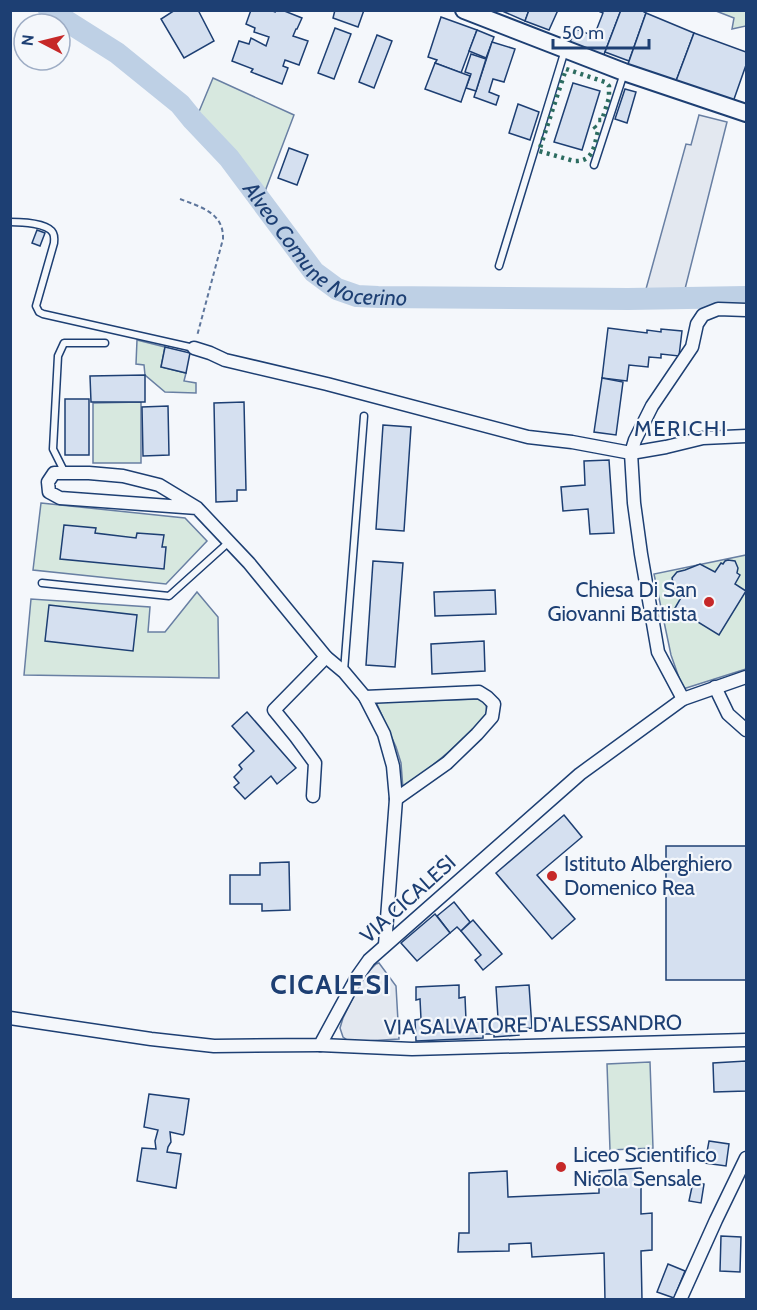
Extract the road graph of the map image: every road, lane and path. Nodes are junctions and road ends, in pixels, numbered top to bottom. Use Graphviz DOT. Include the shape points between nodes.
graph roads {
  1 [pos="464,10"];
  2 [pos="565,50"];
  3 [pos="624,72"];
  4 [pos="747,112"];
  5 [pos="594,165"];
  6 [pos="180,200"];
  7 [pos="10,222"];
  8 [pos="499,266"];
  9 [pos="747,310"];
  10 [pos="105,343"];
  11 [pos="194,348"];
  12 [pos="364,416"];
  13 [pos="747,436"];
  14 [pos="631,453"];
  15 [pos="65,473"];
  16 [pos="198,508"];
  17 [pos="230,541"];
  18 [pos="42,583"];
  19 [pos="326,657"];
  20 [pos="344,672"];
  21 [pos="747,677"];
  22 [pos="715,687"];
  23 [pos="364,697"];
  24 [pos="683,699"];
  25 [pos="747,730"];
  26 [pos="313,796"];
  27 [pos="396,800"];
  28 [pos="385,945"];
  29 [pos="10,1018"];
  30 [pos="747,1040"];
  31 [pos="320,1045"];
  32 [pos="747,1158"];
  33 [pos="680,1299"];
  1 -- 2 [label="main road"];
  2 -- 3 [label="main road"];
  2 -- 8 [label="lane"];
  3 -- 4 [label="main road"];
  3 -- 5 [label="lane"];
  6 -- 11 [label="path" via="205,208 223,230"];
  7 -- 11 [label="lane" via="42,226 55,237 36,306 39,312"];
  9 -- 14 [label="street" via="718,309 704,315 697,324 692,347 652,406"];
  10 -- 15 [label="lane" via="64,343 58,356 53,449"];
  11 -- 14 [label="street" via="225,360 528,438"];
  12 -- 20 [label="lane"];
  13 -- 14 [label="street" via="703,438"];
  14 -- 24 [label="street" via="634,503 658,652"];
  15 -- 16 [label="street" via="123,477 159,485"];
  15 -- 16 [label="street" via="54,473 48,482 48,492 60,498"];
  16 -- 17 [label="street"];
  17 -- 18 [label="lane" via="169,596"];
  17 -- 19 [label="street"];
  19 -- 20 [label="street"];
  19 -- 26 [label="street" via="274,710 315,763"];
  20 -- 23 [label="street"];
  21 -- 22 [label="street, VIA CICALESI"];
  22 -- 24 [label="street, VIA CICALESI"];
  22 -- 25 [label="street" via="728,714"];
  23 -- 27 [label="street" via="384,734 393,766"];
  23 -- 27 [label="street" via="479,692 494,704 492,717 477,734 447,763"];
  24 -- 28 [label="street, VIA CICALESI" via="580,774"];
  27 -- 28 [label="street"];
  28 -- 31 [label="street, VIA CICALESI" via="357,977"];
  29 -- 31 [label="street" via="214,1046"];
  30 -- 31 [label="street, VIA SALVATORE D'ALESSANDRO" via="412,1049"];
  32 -- 33 [label="street"];
}
